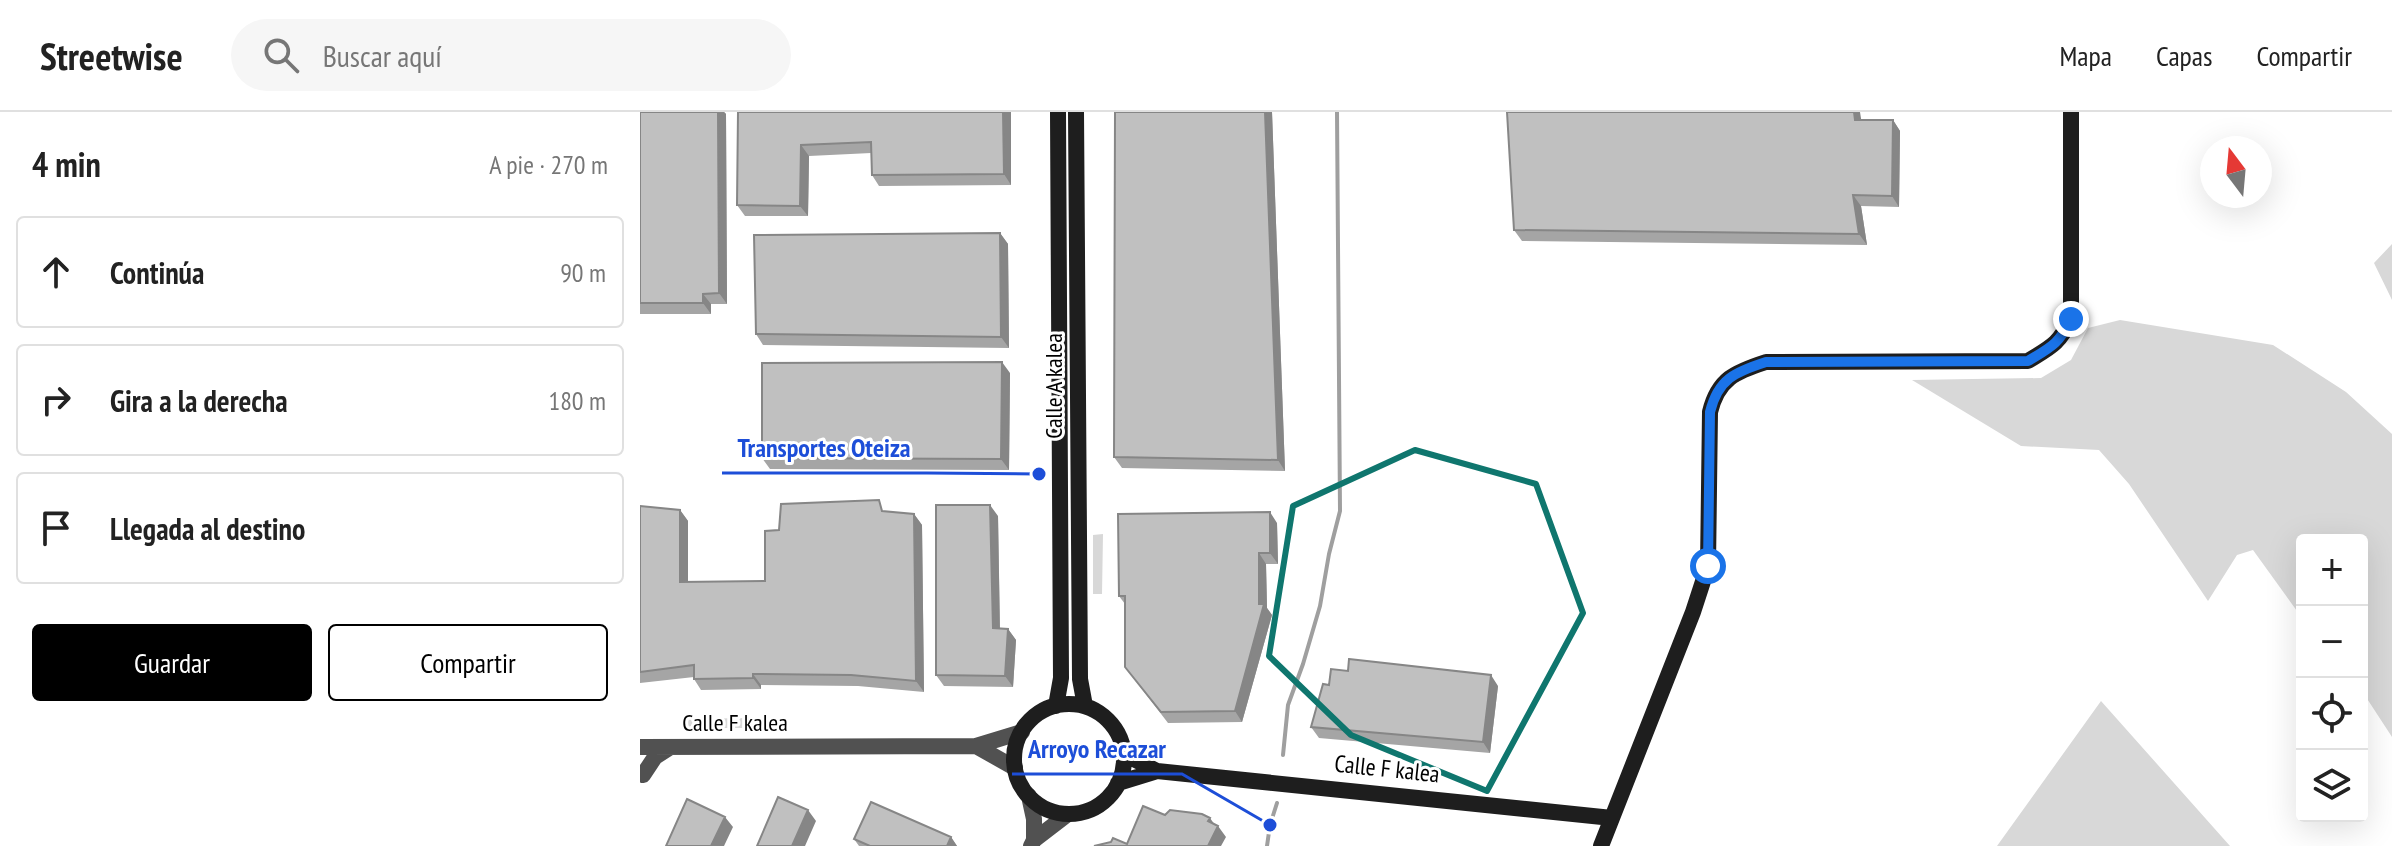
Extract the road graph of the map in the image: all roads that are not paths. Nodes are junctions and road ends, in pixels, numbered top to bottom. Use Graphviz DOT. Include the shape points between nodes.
graph roads {
  1 [pos="1058,112"];
  2 [pos="1076,112"];
  3 [pos="2071,112"];
  4 [pos="1056,706"];
  5 [pos="1085,706"];
  6 [pos="1022,732"];
  7 [pos="976,746"];
  8 [pos="640,747"];
  9 [pos="671,747"];
  10 [pos="1124,754"];
  11 [pos="1015,768"];
  12 [pos="1157,771"];
  13 [pos="641,775"];
  14 [pos="1118,783"];
  15 [pos="1029,796"];
  16 [pos="1068,814"];
  17 [pos="1612,818"];
  18 [pos="1033,843"];
  19 [pos="1601,846"];
  1 -- 4 [label="street, Calle A kalea" via="1061,678"];
  2 -- 5 [label="street, Calle A kalea" via="1080,679"];
  3 -- 17 [label="street" via="2071,319 2050,348 2028,361 1766,362 1741,370 1714,394 1708,566"];
  4 -- 5 [label="street"];
  4 -- 6 [label="street" via="1042,711"];
  5 -- 10 [label="street" via="1108,720"];
  6 -- 7 [label="street"];
  6 -- 11 [label="street"];
  7 -- 9 [label="street, Calle F kalea"];
  7 -- 11 [label="street, Calle F kalea"];
  8 -- 9 [label="street, Calle F kalea"];
  9 -- 13 [label="street"];
  10 -- 12 [label="street, Calle F kalea"];
  10 -- 14 [label="street"];
  11 -- 15 [label="street"];
  12 -- 14 [label="street, Calle F kalea"];
  12 -- 17 [label="street, Calle F kalea"];
  14 -- 16 [label="street" via="1092,809"];
  15 -- 16 [label="street" via="1053,812"];
  15 -- 18 [label="street"];
  16 -- 18 [label="street"];
  17 -- 19 [label="street"];
}
